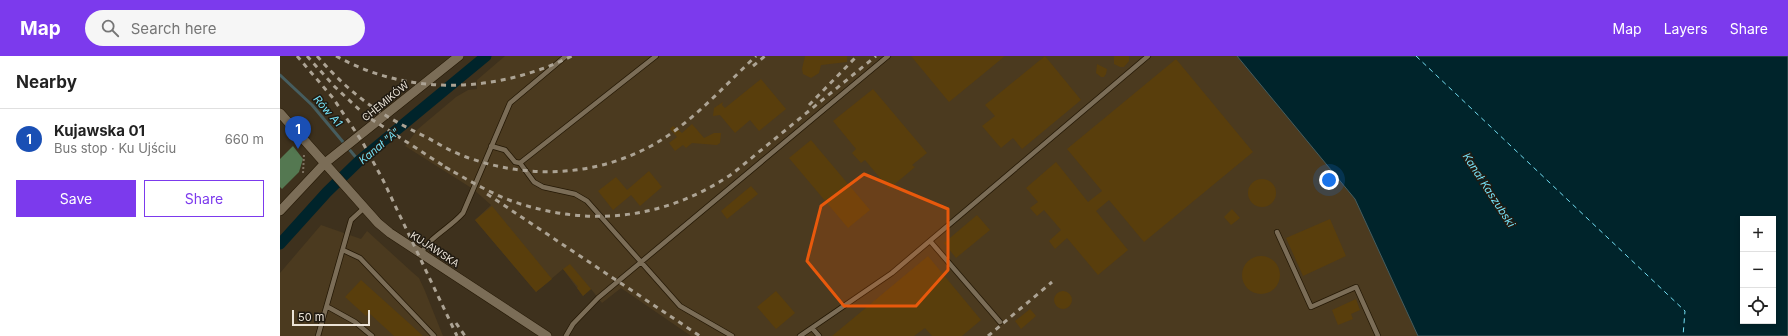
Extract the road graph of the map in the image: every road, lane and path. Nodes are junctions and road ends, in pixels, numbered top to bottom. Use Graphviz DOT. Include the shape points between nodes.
graph roads {
  1 [pos="459,56"];
  2 [pos="566,56"];
  3 [pos="656,56"];
  4 [pos="888,56"];
  5 [pos="1148,56"];
  6 [pos="280,113"];
  7 [pos="492,146"];
  8 [pos="310,147"];
  9 [pos="520,162"];
  10 [pos="325,163"];
  11 [pos="298,178"];
  12 [pos="364,208"];
  13 [pos="280,211"];
  14 [pos="1277,232"];
  15 [pos="930,241"];
  16 [pos="343,250"];
  17 [pos="421,253"];
  18 [pos="642,263"];
  19 [pos="328,307"];
  20 [pos="1000,322"];
  21 [pos="812,328"];
  22 [pos="319,334"];
  23 [pos="325,336"];
  24 [pos="372,336"];
  25 [pos="434,336"];
  26 [pos="546,336"];
  27 [pos="566,336"];
  28 [pos="732,336"];
  29 [pos="800,336"];
  30 [pos="819,336"];
  31 [pos="1378,336"];
  1 -- 10 [label="street, CHEMIKÓW"];
  2 -- 7 [label="lane" via="510,103"];
  3 -- 9 [label="lane"];
  4 -- 18 [label="lane"];
  5 -- 15 [label="lane"];
  6 -- 8 [label="street, KUJAWSKA"];
  7 -- 9 [label="lane" via="505,150 515,162"];
  7 -- 17 [label="lane" via="463,213 430,240"];
  8 -- 10 [label="street, KUJAWSKA"];
  8 -- 11 [label="path" via="304,152 303,173"];
  9 -- 18 [label="lane" via="534,182 543,187 575,194 587,201"];
  10 -- 12 [label="street, KUJAWSKA"];
  10 -- 13 [label="street, CHEMIKÓW"];
  12 -- 16 [label="lane" via="351,220"];
  12 -- 17 [label="street, KUJAWSKA" via="390,233"];
  14 -- 31 [label="lane" via="1311,307 1356,287"];
  15 -- 20 [label="lane"];
  15 -- 21 [label="lane" via="892,273"];
  16 -- 19 [label="lane"];
  16 -- 25 [label="lane" via="360,258"];
  17 -- 26 [label="street, KUJAWSKA"];
  18 -- 27 [label="lane" via="598,298 573,324"];
  18 -- 28 [label="lane" via="680,306"];
  19 -- 22 [label="lane"];
  19 -- 24 [label="lane" via="355,322"];
  21 -- 29 [label="lane"];
  21 -- 30 [label="lane"];
  22 -- 23 [label="lane"];
}
